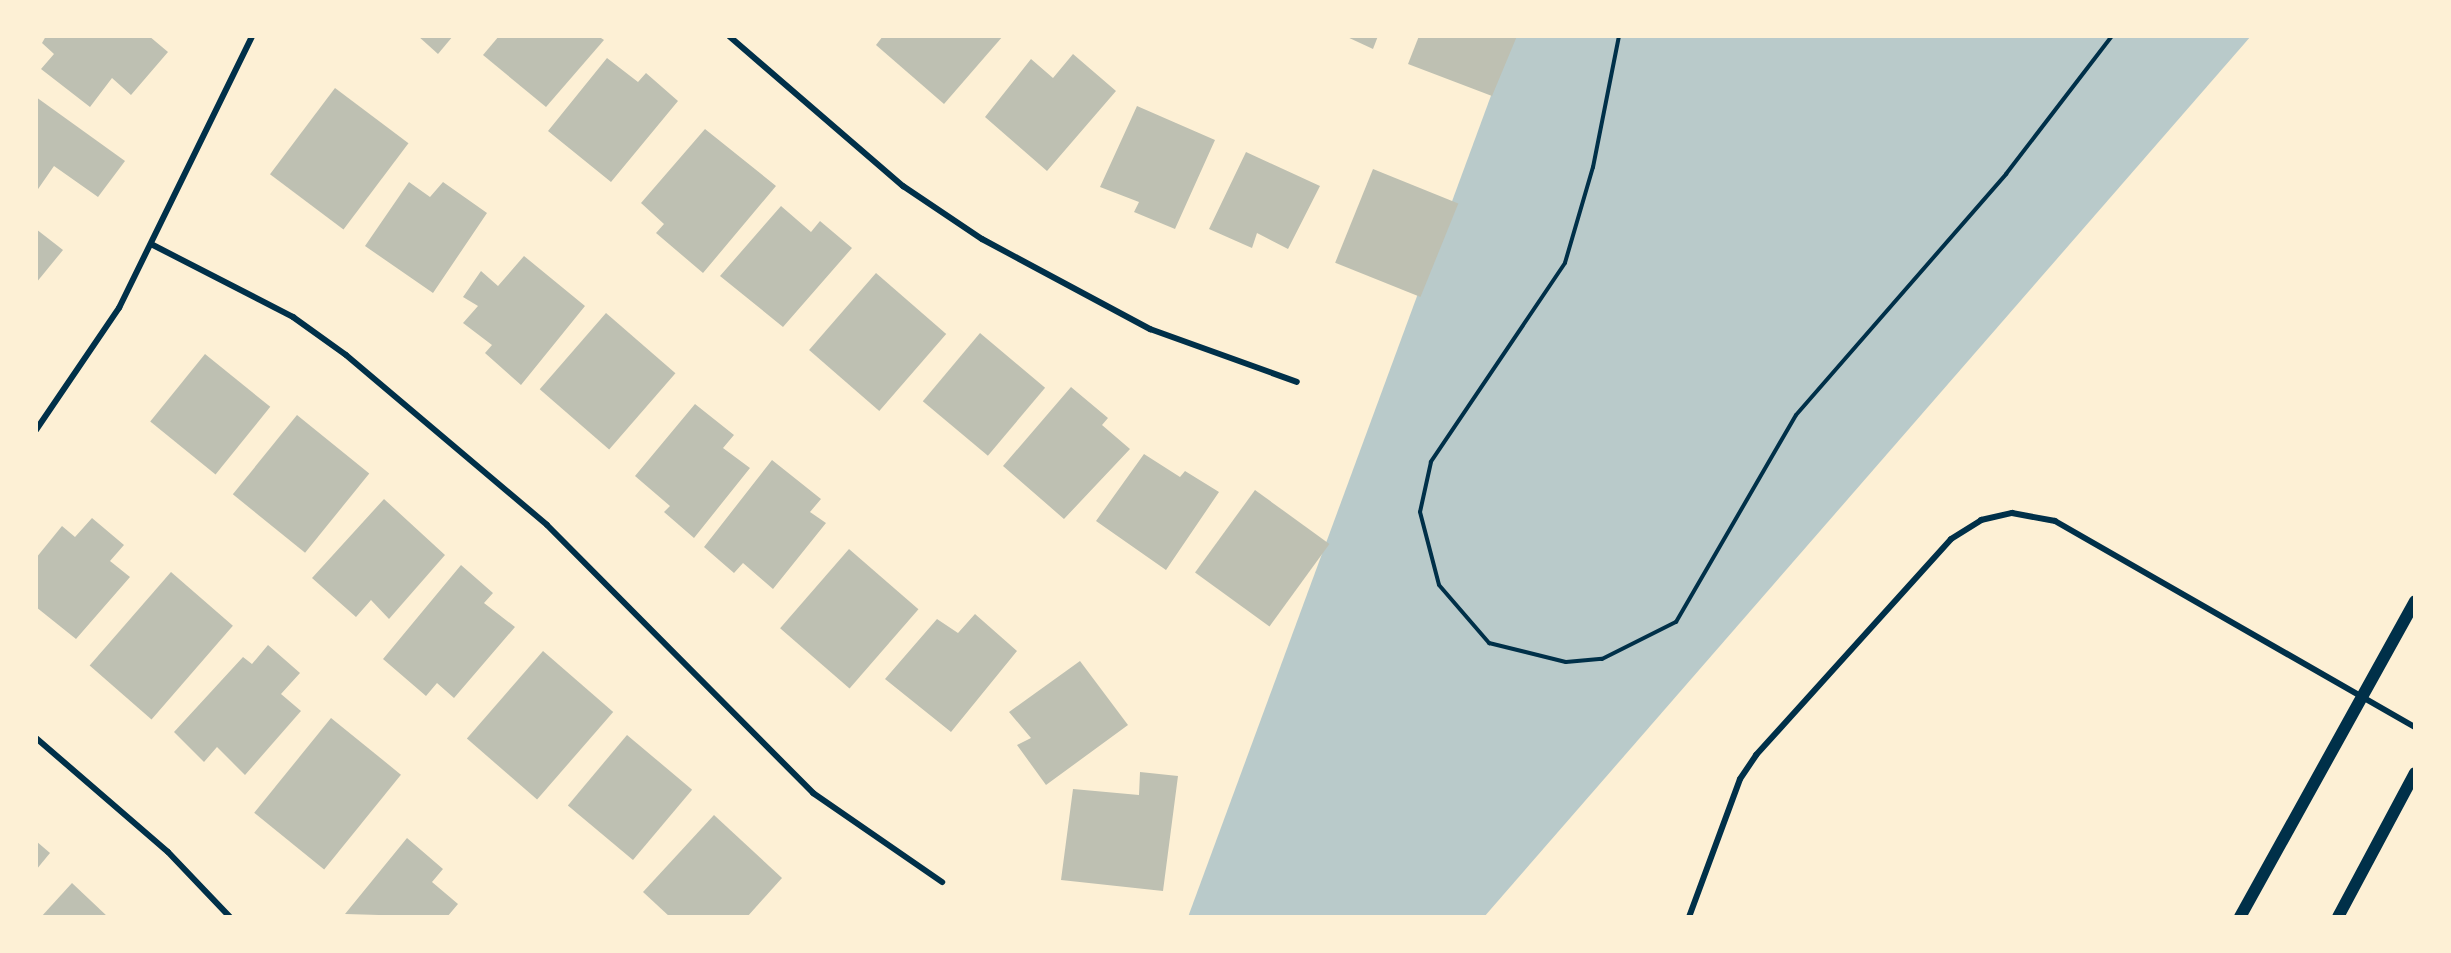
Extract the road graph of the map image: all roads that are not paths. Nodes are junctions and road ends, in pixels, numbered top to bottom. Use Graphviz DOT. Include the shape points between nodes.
graph roads {
  1 [pos="252,36"];
  2 [pos="729,36"];
  3 [pos="151,244"];
  4 [pos="1297,382"];
  5 [pos="36,430"];
  6 [pos="2415,601"];
  7 [pos="2362,698"];
  8 [pos="2415,727"];
  9 [pos="36,738"];
  10 [pos="2415,773"];
  11 [pos="942,882"];
  12 [pos="230,917"];
  13 [pos="1689,917"];
  14 [pos="2240,917"];
  15 [pos="2338,917"];
  1 -- 3 [label="street"];
  2 -- 4 [label="street" via="903,186 982,239 1150,329"];
  3 -- 5 [label="street" via="119,308"];
  3 -- 11 [label="street" via="293,317 346,355 547,525 813,793"];
  6 -- 7 [label="main road"];
  7 -- 8 [label="street"];
  7 -- 13 [label="street" via="2055,521 2012,513 1981,520 1951,539 1755,755 1740,779"];
  7 -- 14 [label="main road"];
  9 -- 12 [label="street" via="168,852"];
  10 -- 15 [label="main road"];
}
